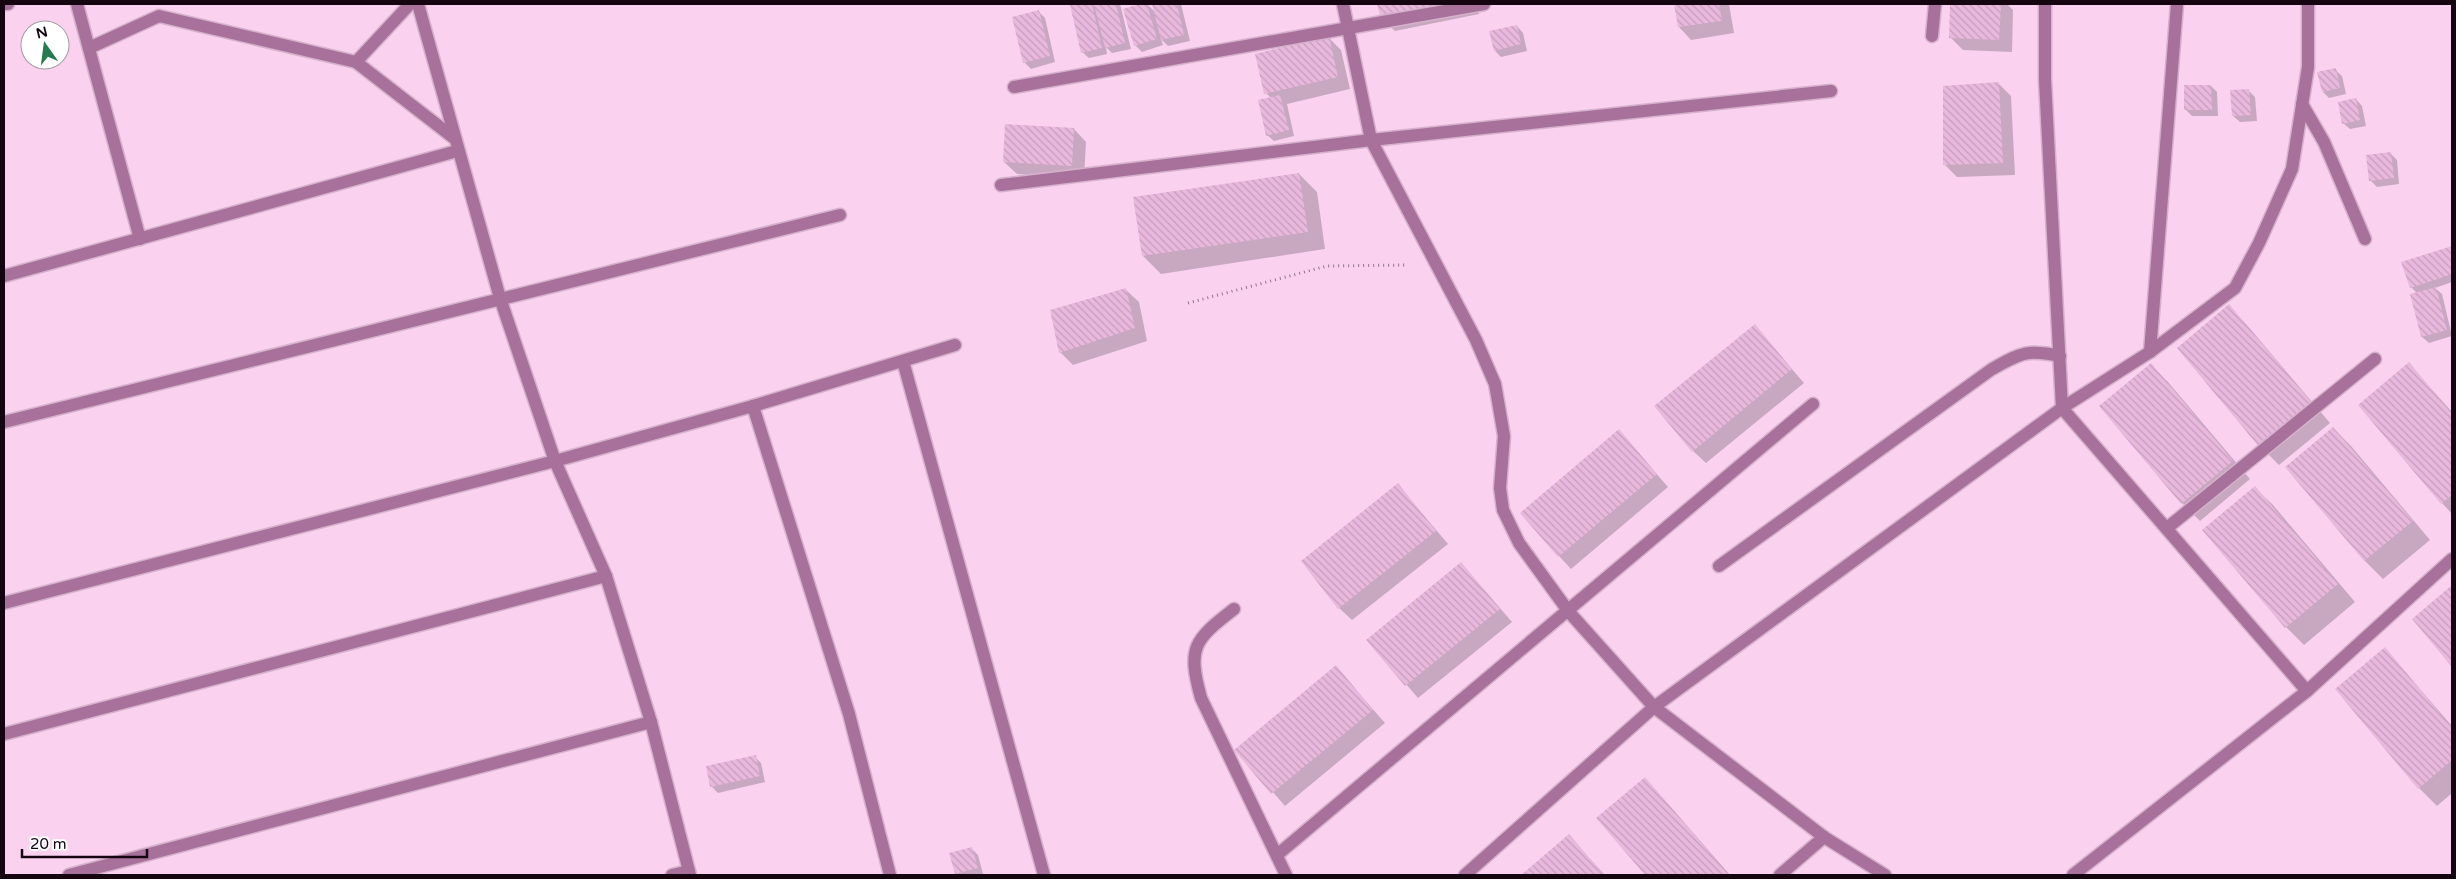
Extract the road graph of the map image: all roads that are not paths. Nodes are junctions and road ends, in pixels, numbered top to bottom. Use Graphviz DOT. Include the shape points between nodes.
graph roads {
  1 [pos="4,4"];
  2 [pos="8,4"];
  3 [pos="78,4"];
  4 [pos="410,4"];
  5 [pos="418,4"];
  6 [pos="1343,4"];
  7 [pos="1484,4"];
  8 [pos="1935,4"];
  9 [pos="2045,4"];
  10 [pos="2177,4"];
  11 [pos="2308,4"];
  12 [pos="1348,29"];
  13 [pos="1932,36"];
  14 [pos="89,48"];
  15 [pos="356,62"];
  16 [pos="1014,87"];
  17 [pos="1831,91"];
  18 [pos="2302,104"];
  19 [pos="454,138"];
  20 [pos="1371,140"];
  21 [pos="457,152"];
  22 [pos="1001,185"];
  23 [pos="840,215"];
  24 [pos="140,239"];
  25 [pos="2365,239"];
  26 [pos="4,276"];
  27 [pos="500,298"];
  28 [pos="956,345"];
  29 [pos="2150,352"];
  30 [pos="2060,356"];
  31 [pos="2376,359"];
  32 [pos="903,361"];
  33 [pos="1813,404"];
  34 [pos="753,406"];
  35 [pos="2062,408"];
  36 [pos="4,422"];
  37 [pos="555,461"];
  38 [pos="2167,528"];
  39 [pos="2452,560"];
  40 [pos="1719,566"];
  41 [pos="606,576"];
  42 [pos="4,603"];
  43 [pos="1234,609"];
  44 [pos="1569,612"];
  45 [pos="2307,691"];
  46 [pos="1654,707"];
  47 [pos="651,722"];
  48 [pos="4,734"];
  49 [pos="1824,837"];
  50 [pos="1277,855"];
  51 [pos="690,873"];
  52 [pos="69,875"];
  53 [pos="672,875"];
  54 [pos="890,875"];
  55 [pos="1044,875"];
  56 [pos="1286,875"];
  57 [pos="1465,875"];
  58 [pos="1780,875"];
  59 [pos="1885,875"];
  60 [pos="2073,875"];
  1 -- 2 [label="street"];
  3 -- 14 [label="street"];
  4 -- 15 [label="street"];
  5 -- 19 [label="street"];
  6 -- 12 [label="street"];
  7 -- 12 [label="street"];
  8 -- 13 [label="street"];
  9 -- 30 [label="street" via="2045,80"];
  10 -- 29 [label="street"];
  11 -- 18 [label="street" via="2308,67"];
  12 -- 16 [label="street"];
  12 -- 20 [label="street"];
  14 -- 15 [label="street" via="159,16"];
  14 -- 24 [label="street"];
  15 -- 19 [label="street"];
  17 -- 20 [label="street"];
  18 -- 25 [label="street" via="2324,142"];
  18 -- 29 [label="street" via="2292,170 2260,243 2235,288"];
  19 -- 21 [label="street"];
  20 -- 22 [label="street"];
  20 -- 44 [label="street" via="1476,340 1495,384 1504,436 1500,488 1503,510 1520,543"];
  21 -- 24 [label="street"];
  21 -- 27 [label="street"];
  23 -- 27 [label="street"];
  24 -- 26 [label="street"];
  27 -- 36 [label="street"];
  27 -- 37 [label="street"];
  28 -- 32 [label="street"];
  29 -- 35 [label="street"];
  30 -- 35 [label="street"];
  30 -- 40 [label="street" via="2036,351 2021,353 1992,369"];
  31 -- 38 [label="street"];
  32 -- 34 [label="street"];
  32 -- 55 [label="street"];
  33 -- 44 [label="street"];
  34 -- 37 [label="street"];
  34 -- 54 [label="street" via="849,714"];
  35 -- 38 [label="street"];
  35 -- 46 [label="street"];
  37 -- 41 [label="street"];
  37 -- 42 [label="street"];
  38 -- 45 [label="street"];
  39 -- 45 [label="street"];
  41 -- 47 [label="street"];
  41 -- 48 [label="street"];
  43 -- 50 [label="street" via="1211,627 1195,646 1193,670 1201,698"];
  44 -- 46 [label="street"];
  44 -- 50 [label="street"];
  45 -- 60 [label="street"];
  46 -- 49 [label="street"];
  46 -- 57 [label="street"];
  47 -- 51 [label="street"];
  47 -- 52 [label="street"];
  49 -- 58 [label="street"];
  49 -- 59 [label="street"];
  50 -- 56 [label="street"];
  51 -- 53 [label="street"];
}
